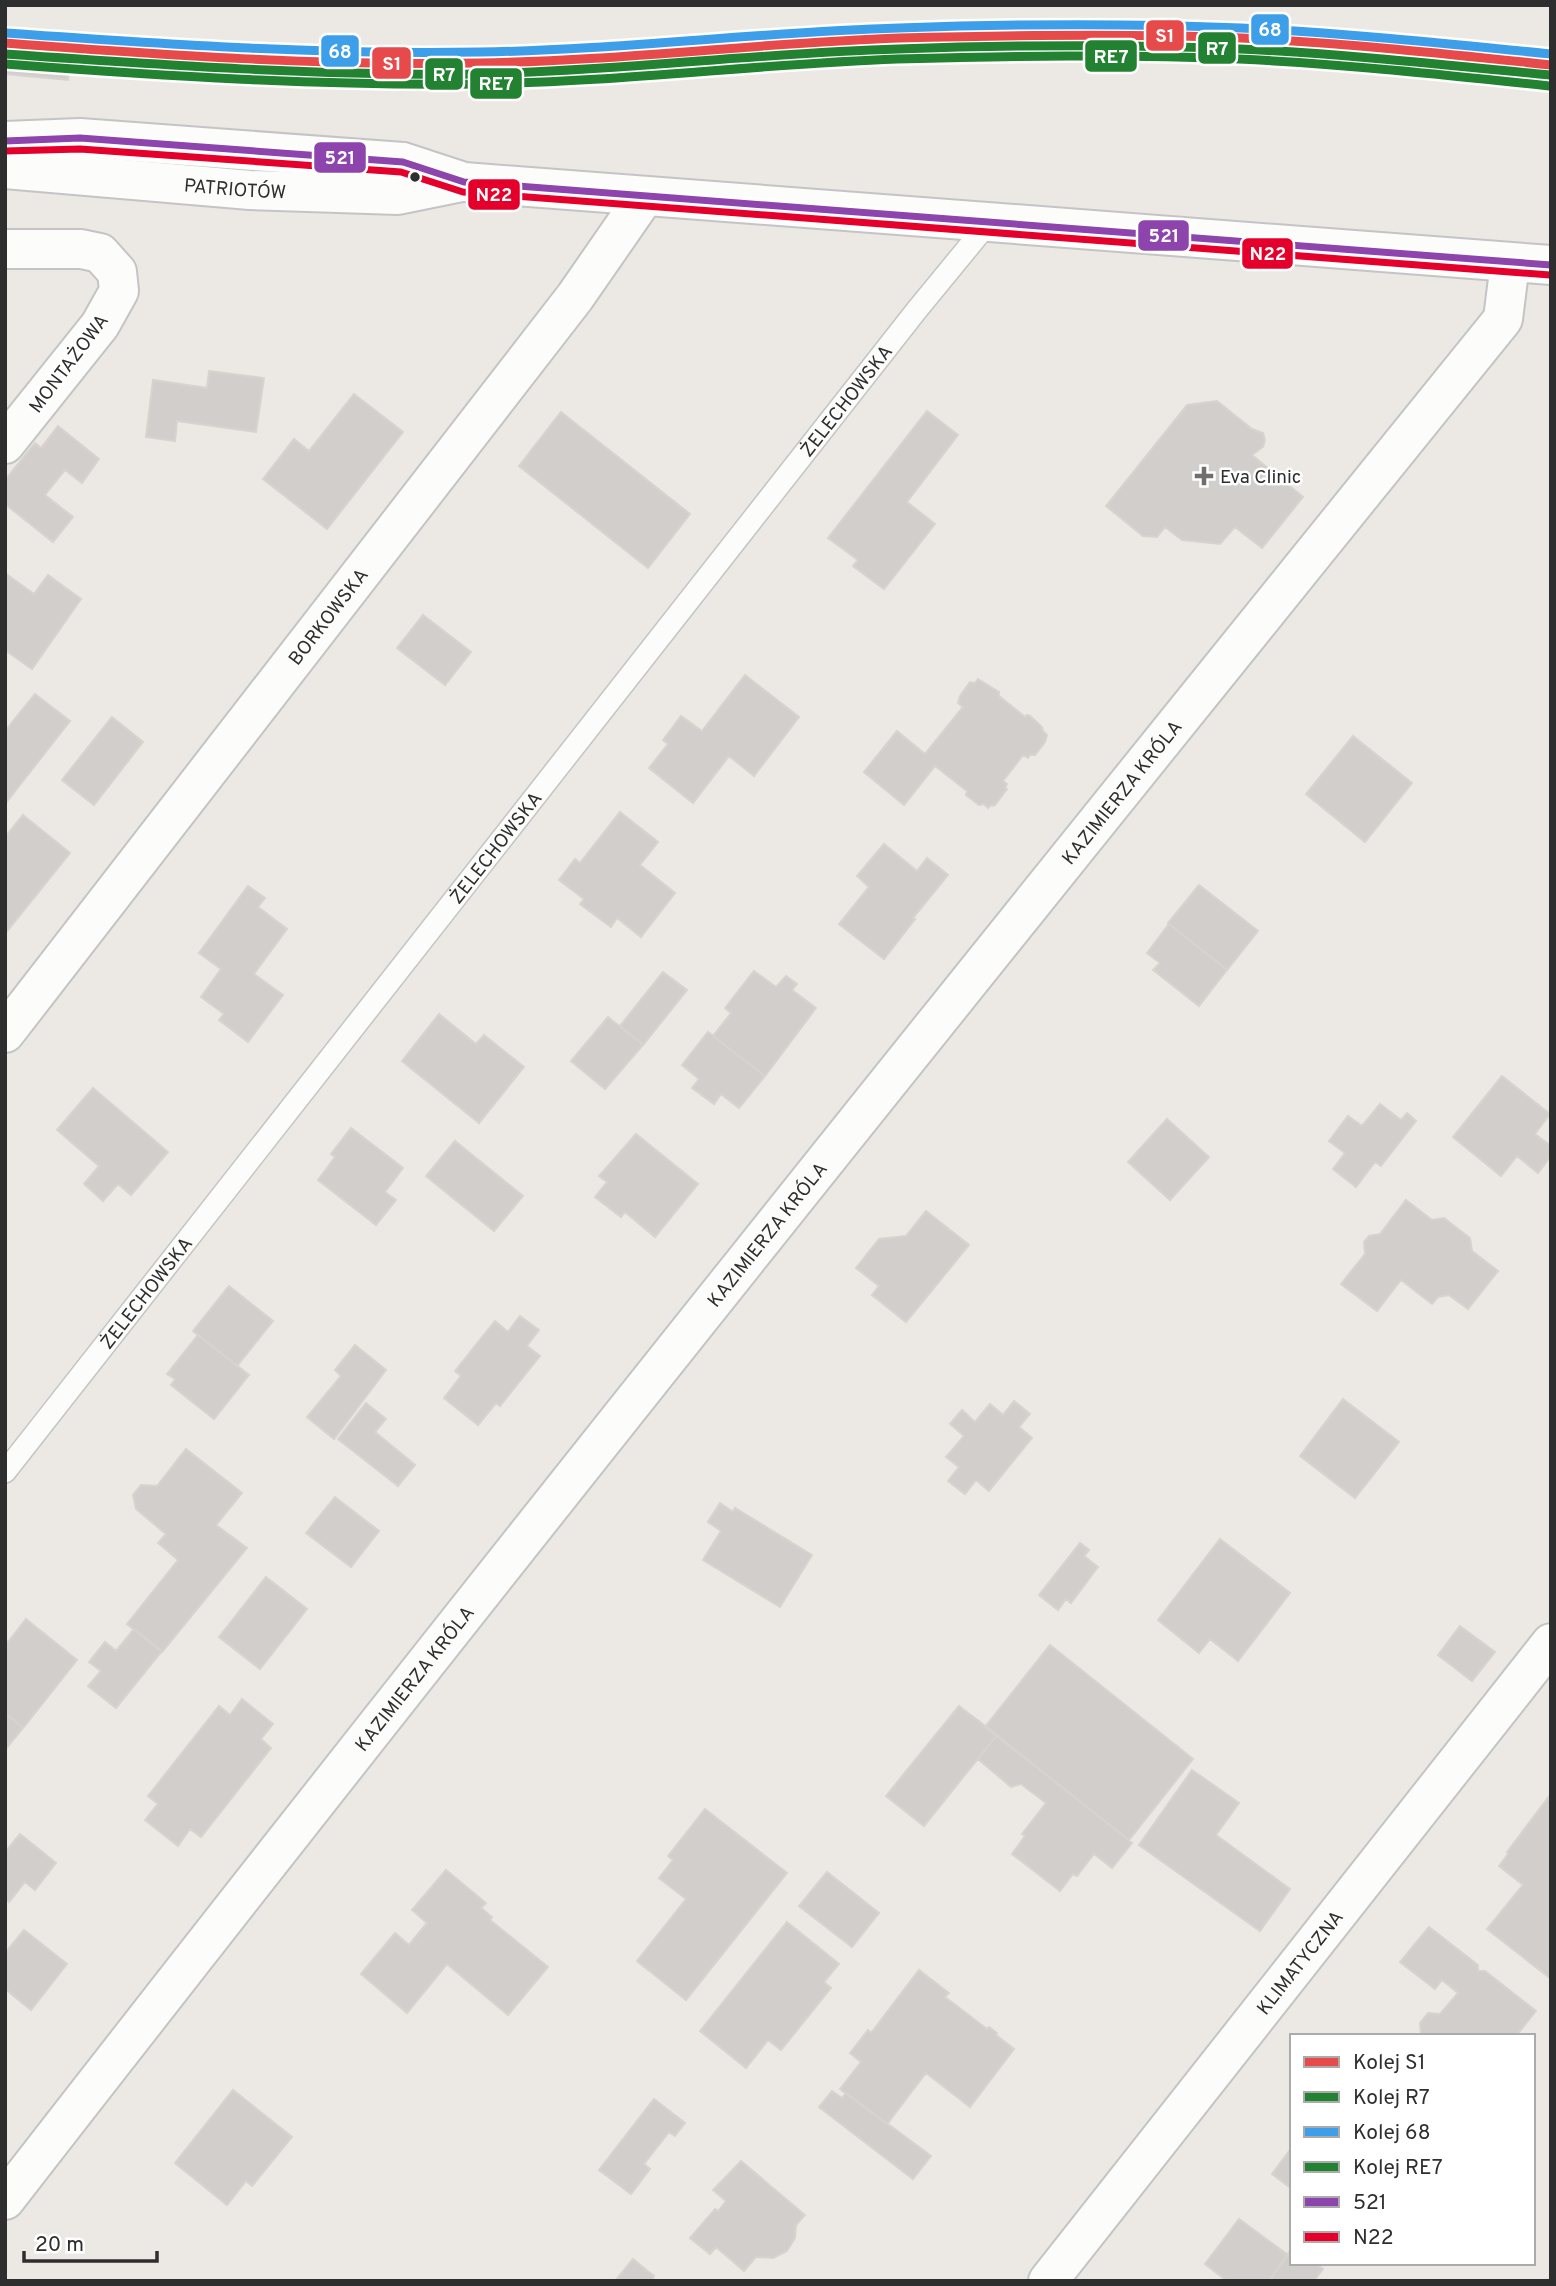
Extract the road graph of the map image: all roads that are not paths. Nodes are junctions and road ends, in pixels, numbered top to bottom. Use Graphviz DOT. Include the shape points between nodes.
graph roads {
  1 [pos="5,141"];
  2 [pos="5,169"];
  3 [pos="464,181"];
  4 [pos="645,196"];
  5 [pos="989,222"];
  6 [pos="5,250"];
  7 [pos="1510,263"];
  8 [pos="1551,265"];
  9 [pos="5,444"];
  10 [pos="5,1033"];
  11 [pos="5,1472"];
  12 [pos="1551,1643"];
  13 [pos="5,2200"];
  14 [pos="1048,2281"];
  1 -- 3 [label="street, PATRIOTÓW" via="80,138 403,162"];
  2 -- 3 [label="street, PATRIOTÓW" via="250,190 384,195"];
  3 -- 4 [label="street, PATRIOTÓW"];
  4 -- 5 [label="street, PATRIOTÓW"];
  4 -- 10 [label="street, BORKOWSKA" via="566,309"];
  5 -- 7 [label="street, PATRIOTÓW"];
  5 -- 11 [label="lane, ŻELECHOWSKA"];
  6 -- 9 [label="street, MONTAŻOWA" via="100,253 117,272 118,291 100,325"];
  7 -- 8 [label="street, PATRIOTÓW"];
  7 -- 13 [label="street, KAZIMIERZA KRÓLA" via="1503,319 759,1241"];
  12 -- 14 [label="street, KLIMATYCZNA"];
}
